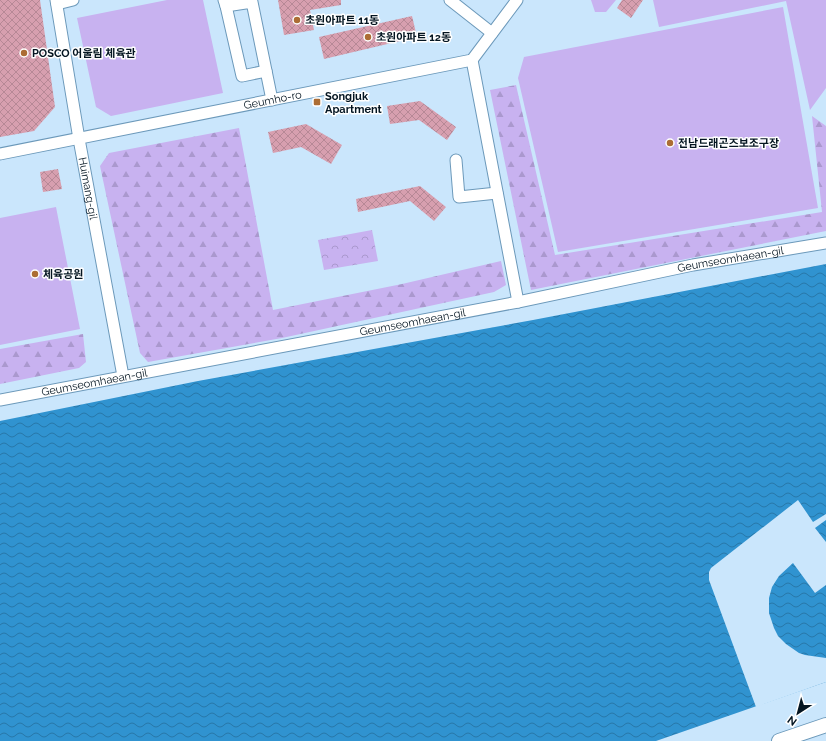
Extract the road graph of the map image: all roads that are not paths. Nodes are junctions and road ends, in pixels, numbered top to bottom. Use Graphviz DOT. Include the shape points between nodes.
graph roads {
  1 [pos="73,0"];
  2 [pos="450,0"];
  3 [pos="517,0"];
  4 [pos="56,2"];
  5 [pos="225,3"];
  6 [pos="492,33"];
  7 [pos="472,60"];
  8 [pos="266,71"];
  9 [pos="272,100"];
  10 [pos="78,139"];
  11 [pos="0,154"];
  12 [pos="456,160"];
  13 [pos="497,193"];
  14 [pos="826,243"];
  15 [pos="518,302"];
  16 [pos="123,376"];
  17 [pos="0,400"];
  18 [pos="826,725"];
  19 [pos="779,741"];
  1 -- 4 [label="street"];
  2 -- 6 [label="street"];
  3 -- 6 [label="street"];
  4 -- 10 [label="street, Huimang-gil"];
  5 -- 8 [label="street" via="252,2"];
  5 -- 8 [label="street" via="242,76"];
  6 -- 7 [label="street"];
  7 -- 9 [label="street, Geumho-ro"];
  7 -- 13 [label="street"];
  8 -- 9 [label="street"];
  9 -- 10 [label="street, Geumho-ro"];
  10 -- 11 [label="street, Geumho-ro"];
  10 -- 16 [label="street, Huimang-gil"];
  12 -- 13 [label="street" via="459,197"];
  13 -- 15 [label="street"];
  14 -- 15 [label="street, Geumseomhaean-gil" via="694,265"];
  15 -- 16 [label="street, Geumseomhaean-gil"];
  16 -- 17 [label="street, Geumseomhaean-gil"];
  18 -- 19 [label="main road"];
}
